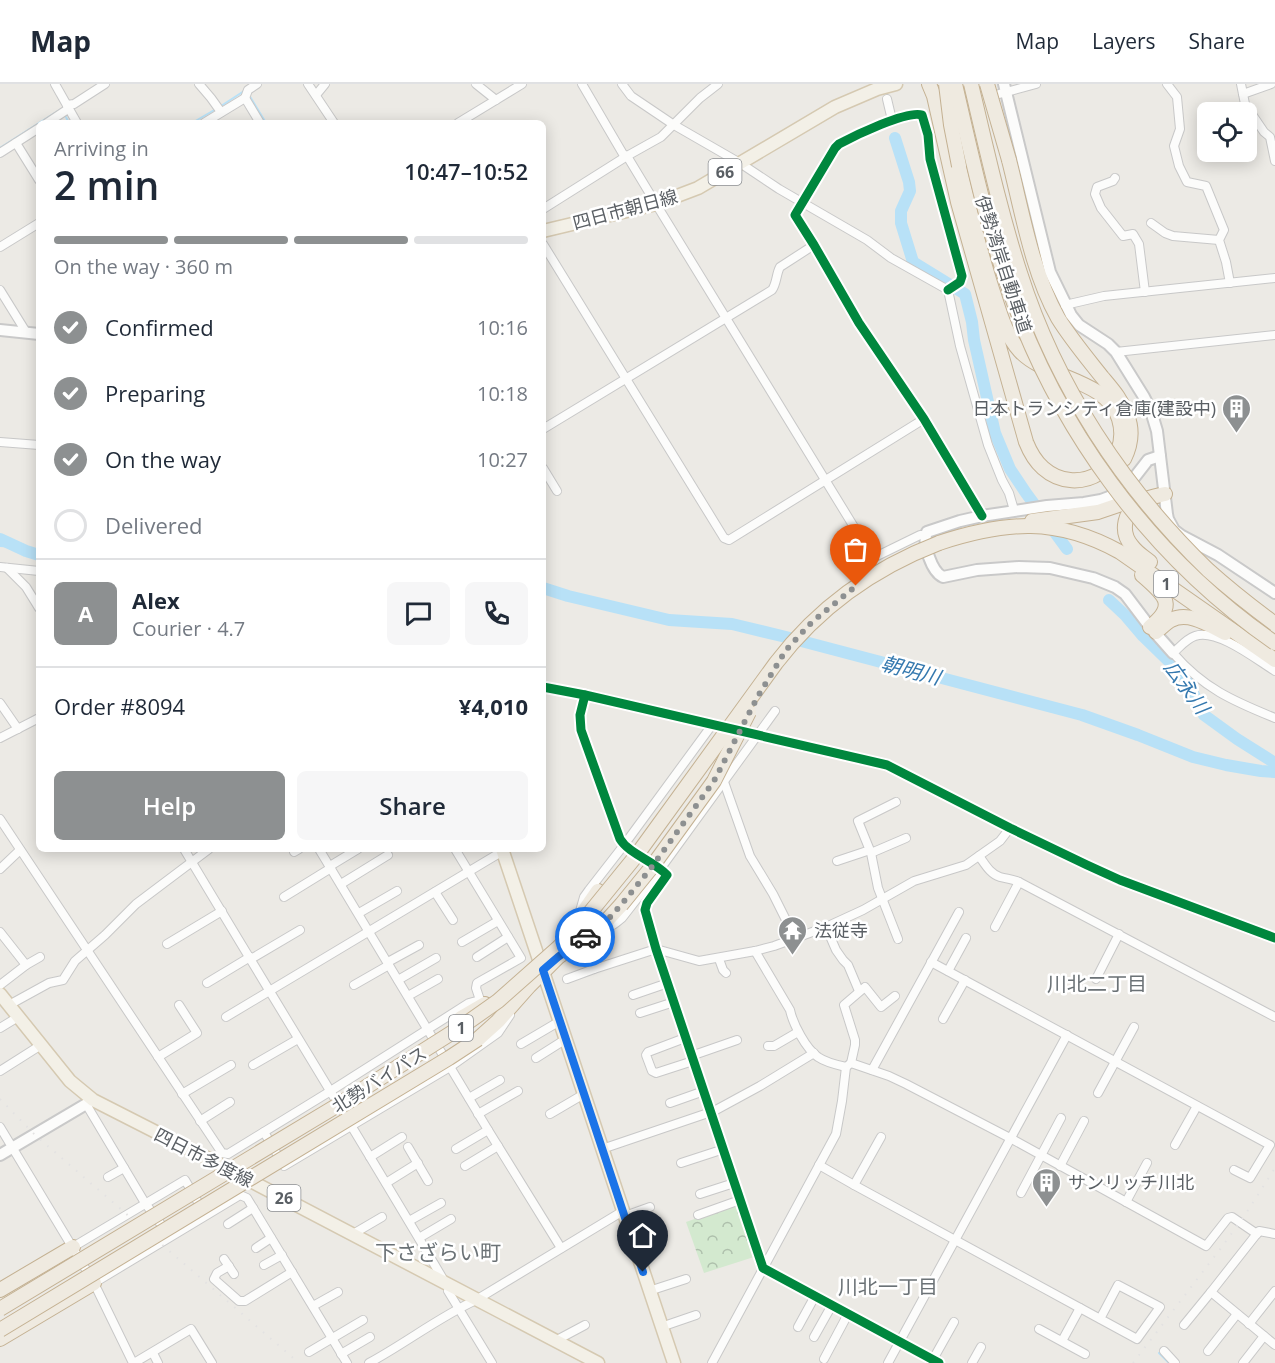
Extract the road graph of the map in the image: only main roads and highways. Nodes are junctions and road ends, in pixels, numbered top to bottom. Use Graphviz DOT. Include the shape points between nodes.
graph roads {
  1 [pos="896,84"];
  2 [pos="927,84"];
  3 [pos="946,84"];
  4 [pos="955,84"];
  5 [pos="971,84"];
  6 [pos="987,84"];
  7 [pos="875,86"];
  8 [pos="546,230"];
  9 [pos="1040,523"];
  10 [pos="1063,526"];
  11 [pos="812,622"];
  12 [pos="1275,624"];
  13 [pos="1243,638"];
  14 [pos="1275,643"];
  15 [pos="786,650"];
  16 [pos="1262,651"];
  17 [pos="1275,660"];
  18 [pos="504,852"];
  19 [pos="542,966"];
  20 [pos="0,994"];
  21 [pos="73,1247"];
  22 [pos="94,1282"];
  23 [pos="0,1290"];
  24 [pos="0,1299"];
  25 [pos="0,1309"];
  26 [pos="0,1330"];
  27 [pos="0,1339"];
  28 [pos="598,1363"];
  29 [pos="674,1363"];
  1 -- 7 [label="main road, 四日市朝日線 / 66"];
  2 -- 3 [label="highway, bridge" via="934,96 958,202 1026,442 1037,462 1052,475 1069,480 1088,479 1112,463 1120,446 1119,416 1107,400 1090,388 1027,357 1011,337 978,244 959,166"];
  2 -- 6 [label="highway, bridge" via="931,134 1016,433 1027,460 1046,480 1082,488 1101,482 1125,458 1130,442 1128,417 1113,389 1058,318 1046,291"];
  4 -- 14 [label="highway, 伊勢湾岸自動車道, bridge" via="981,193 1018,316 1070,421 1145,527 1207,589"];
  5 -- 12 [label="highway, 伊勢湾岸自動車道, bridge" via="1020,275 1064,380 1121,472 1157,517 1209,571"];
  7 -- 8 [label="main road, 四日市朝日線 / 66" via="698,188 656,204"];
  9 -- 10 [label="highway"];
  9 -- 10 [label="highway, 1"];
  9 -- 11 [label="highway, 北勢バイパス / 1, bridge" via="970,534 906,556 873,574"];
  10 -- 13 [label="highway, 1" via="1120,552"];
  10 -- 13 [label="highway, 1" via="1137,499 1165,494 1139,502 1129,512 1125,525 1128,542"];
  10 -- 16 [label="highway, 1" via="1116,555 1162,595 1165,611 1153,629 1173,619 1192,618"];
  11 -- 15 [label="highway, 北勢バイパス / 1, bridge"];
  11 -- 19 [label="highway, 1, bridge" via="757,680"];
  13 -- 16 [label="highway, 1"];
  15 -- 19 [label="highway, 1, bridge" via="714,781 651,868 601,927"];
  15 -- 25 [label="highway, 北勢バイパス / 1, bridge" via="613,886 559,946 498,1001 430,1048"];
  16 -- 17 [label="highway, 1"];
  18 -- 19 [label="main road"];
  19 -- 24 [label="highway, 1" via="424,1043"];
  19 -- 26 [label="highway, 1, bridge" via="517,1000 478,1039"];
  19 -- 29 [label="main road"];
  20 -- 28 [label="main road, 四日市多度線 / 26" via="89,1102 205,1156 446,1287"];
  21 -- 23 [label="highway"];
  22 -- 27 [label="highway"];
}
